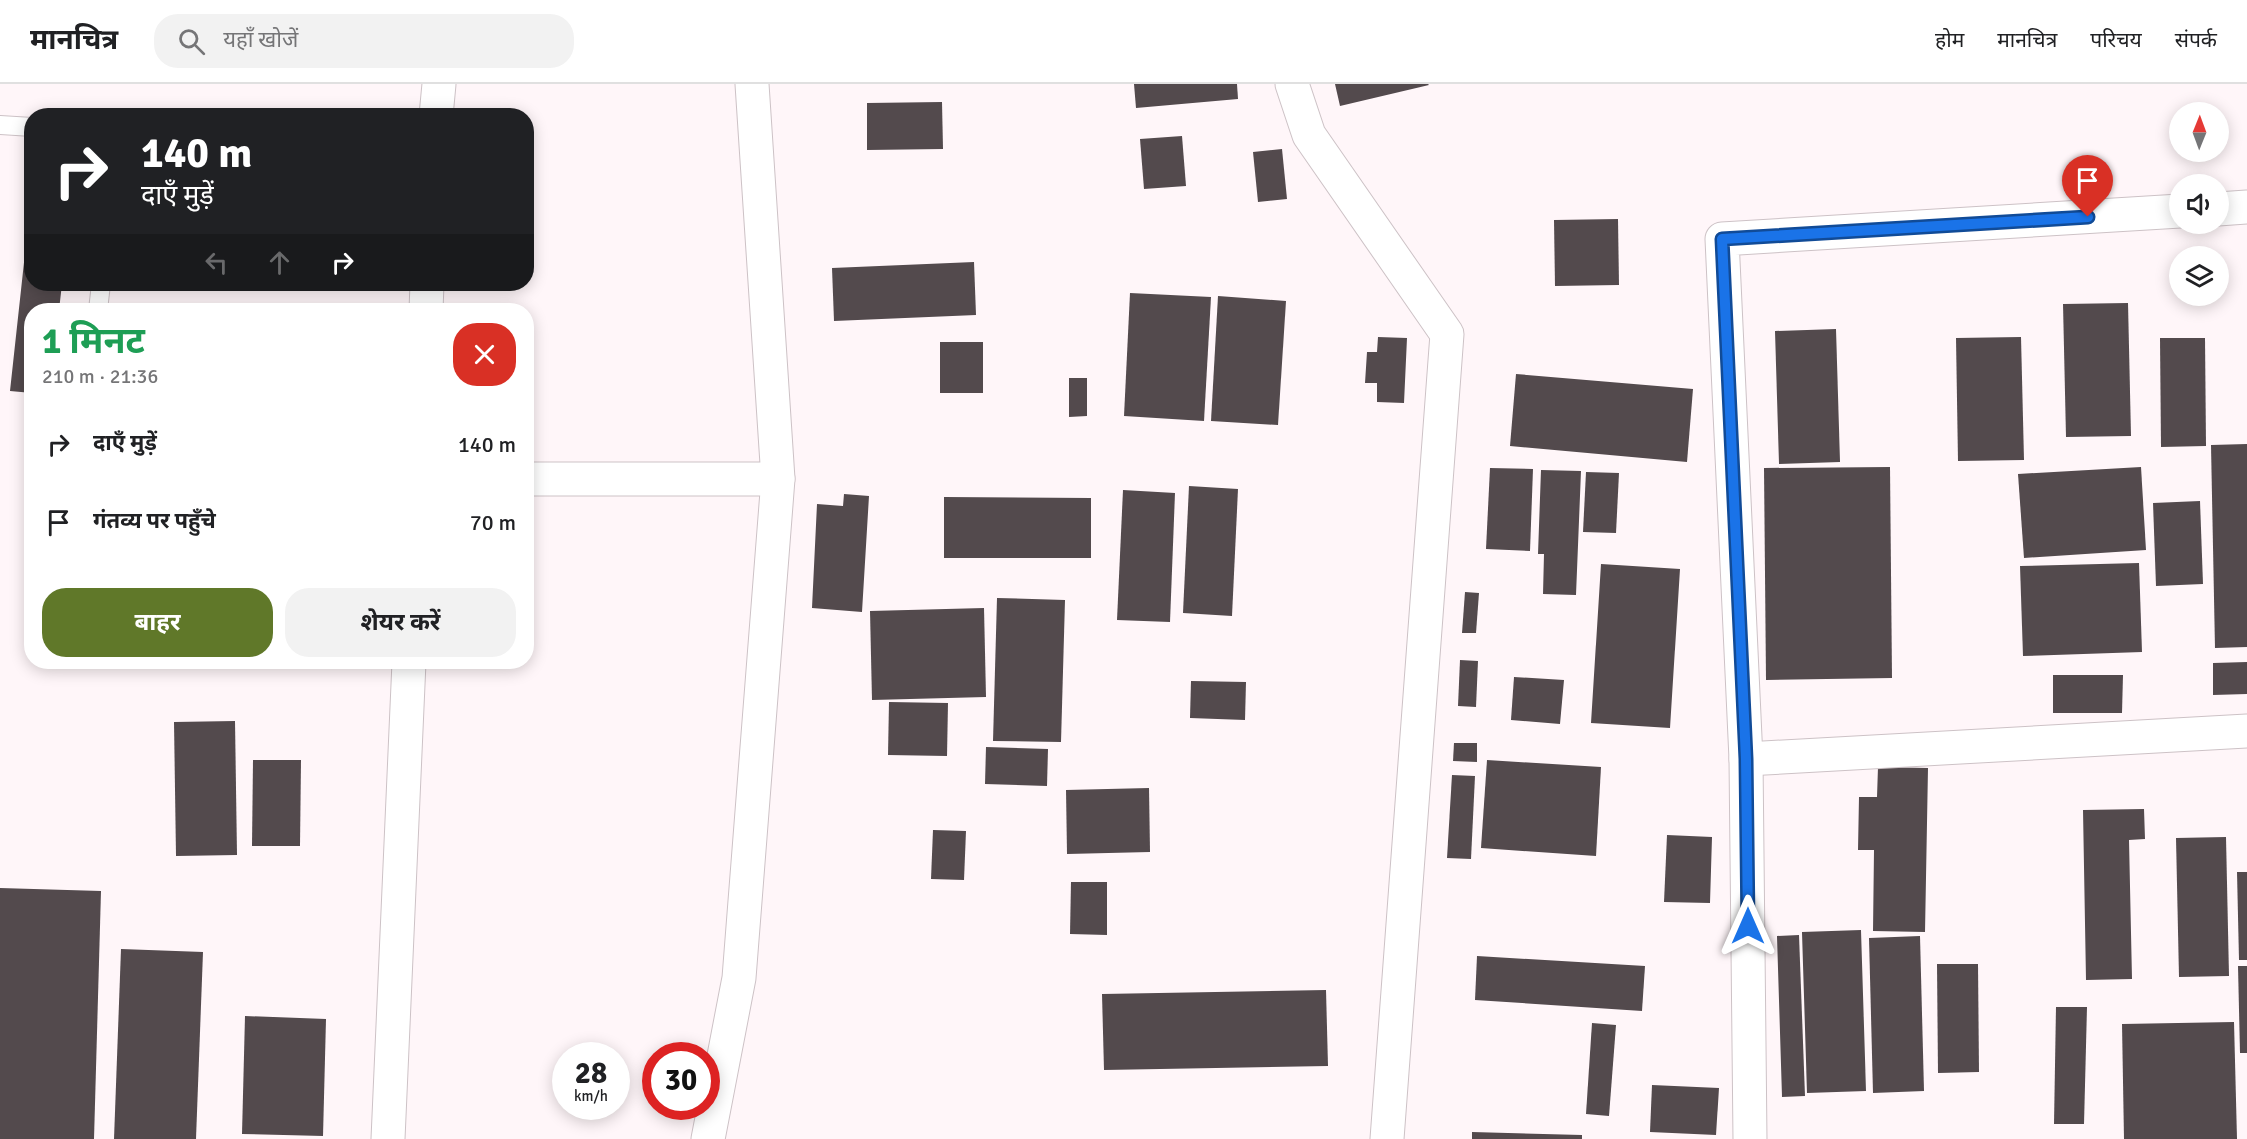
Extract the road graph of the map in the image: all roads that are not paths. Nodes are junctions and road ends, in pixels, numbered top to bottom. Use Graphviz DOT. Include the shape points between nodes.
graph roads {
  1 [pos="439,84"];
  2 [pos="752,84"];
  3 [pos="1292,84"];
  4 [pos="437,108"];
  5 [pos="0,125"];
  6 [pos="24,126"];
  7 [pos="2247,207"];
  8 [pos="2229,208"];
  9 [pos="2169,212"];
  10 [pos="534,479"];
  11 [pos="778,479"];
  12 [pos="409,669"];
  13 [pos="2247,731"];
  14 [pos="1746,759"];
  15 [pos="388,1139"];
  16 [pos="708,1139"];
  17 [pos="1387,1139"];
  18 [pos="1750,1139"];
  1 -- 4 [label="street"];
  2 -- 11 [label="street"];
  3 -- 17 [label="street" via="1309,135 1447,334"];
  5 -- 6 [label="lane"];
  7 -- 8 [label="street"];
  9 -- 14 [label="street" via="1722,239"];
  10 -- 11 [label="street"];
  11 -- 16 [label="street" via="739,978"];
  12 -- 15 [label="street"];
  13 -- 14 [label="street"];
  14 -- 18 [label="street"];
}
